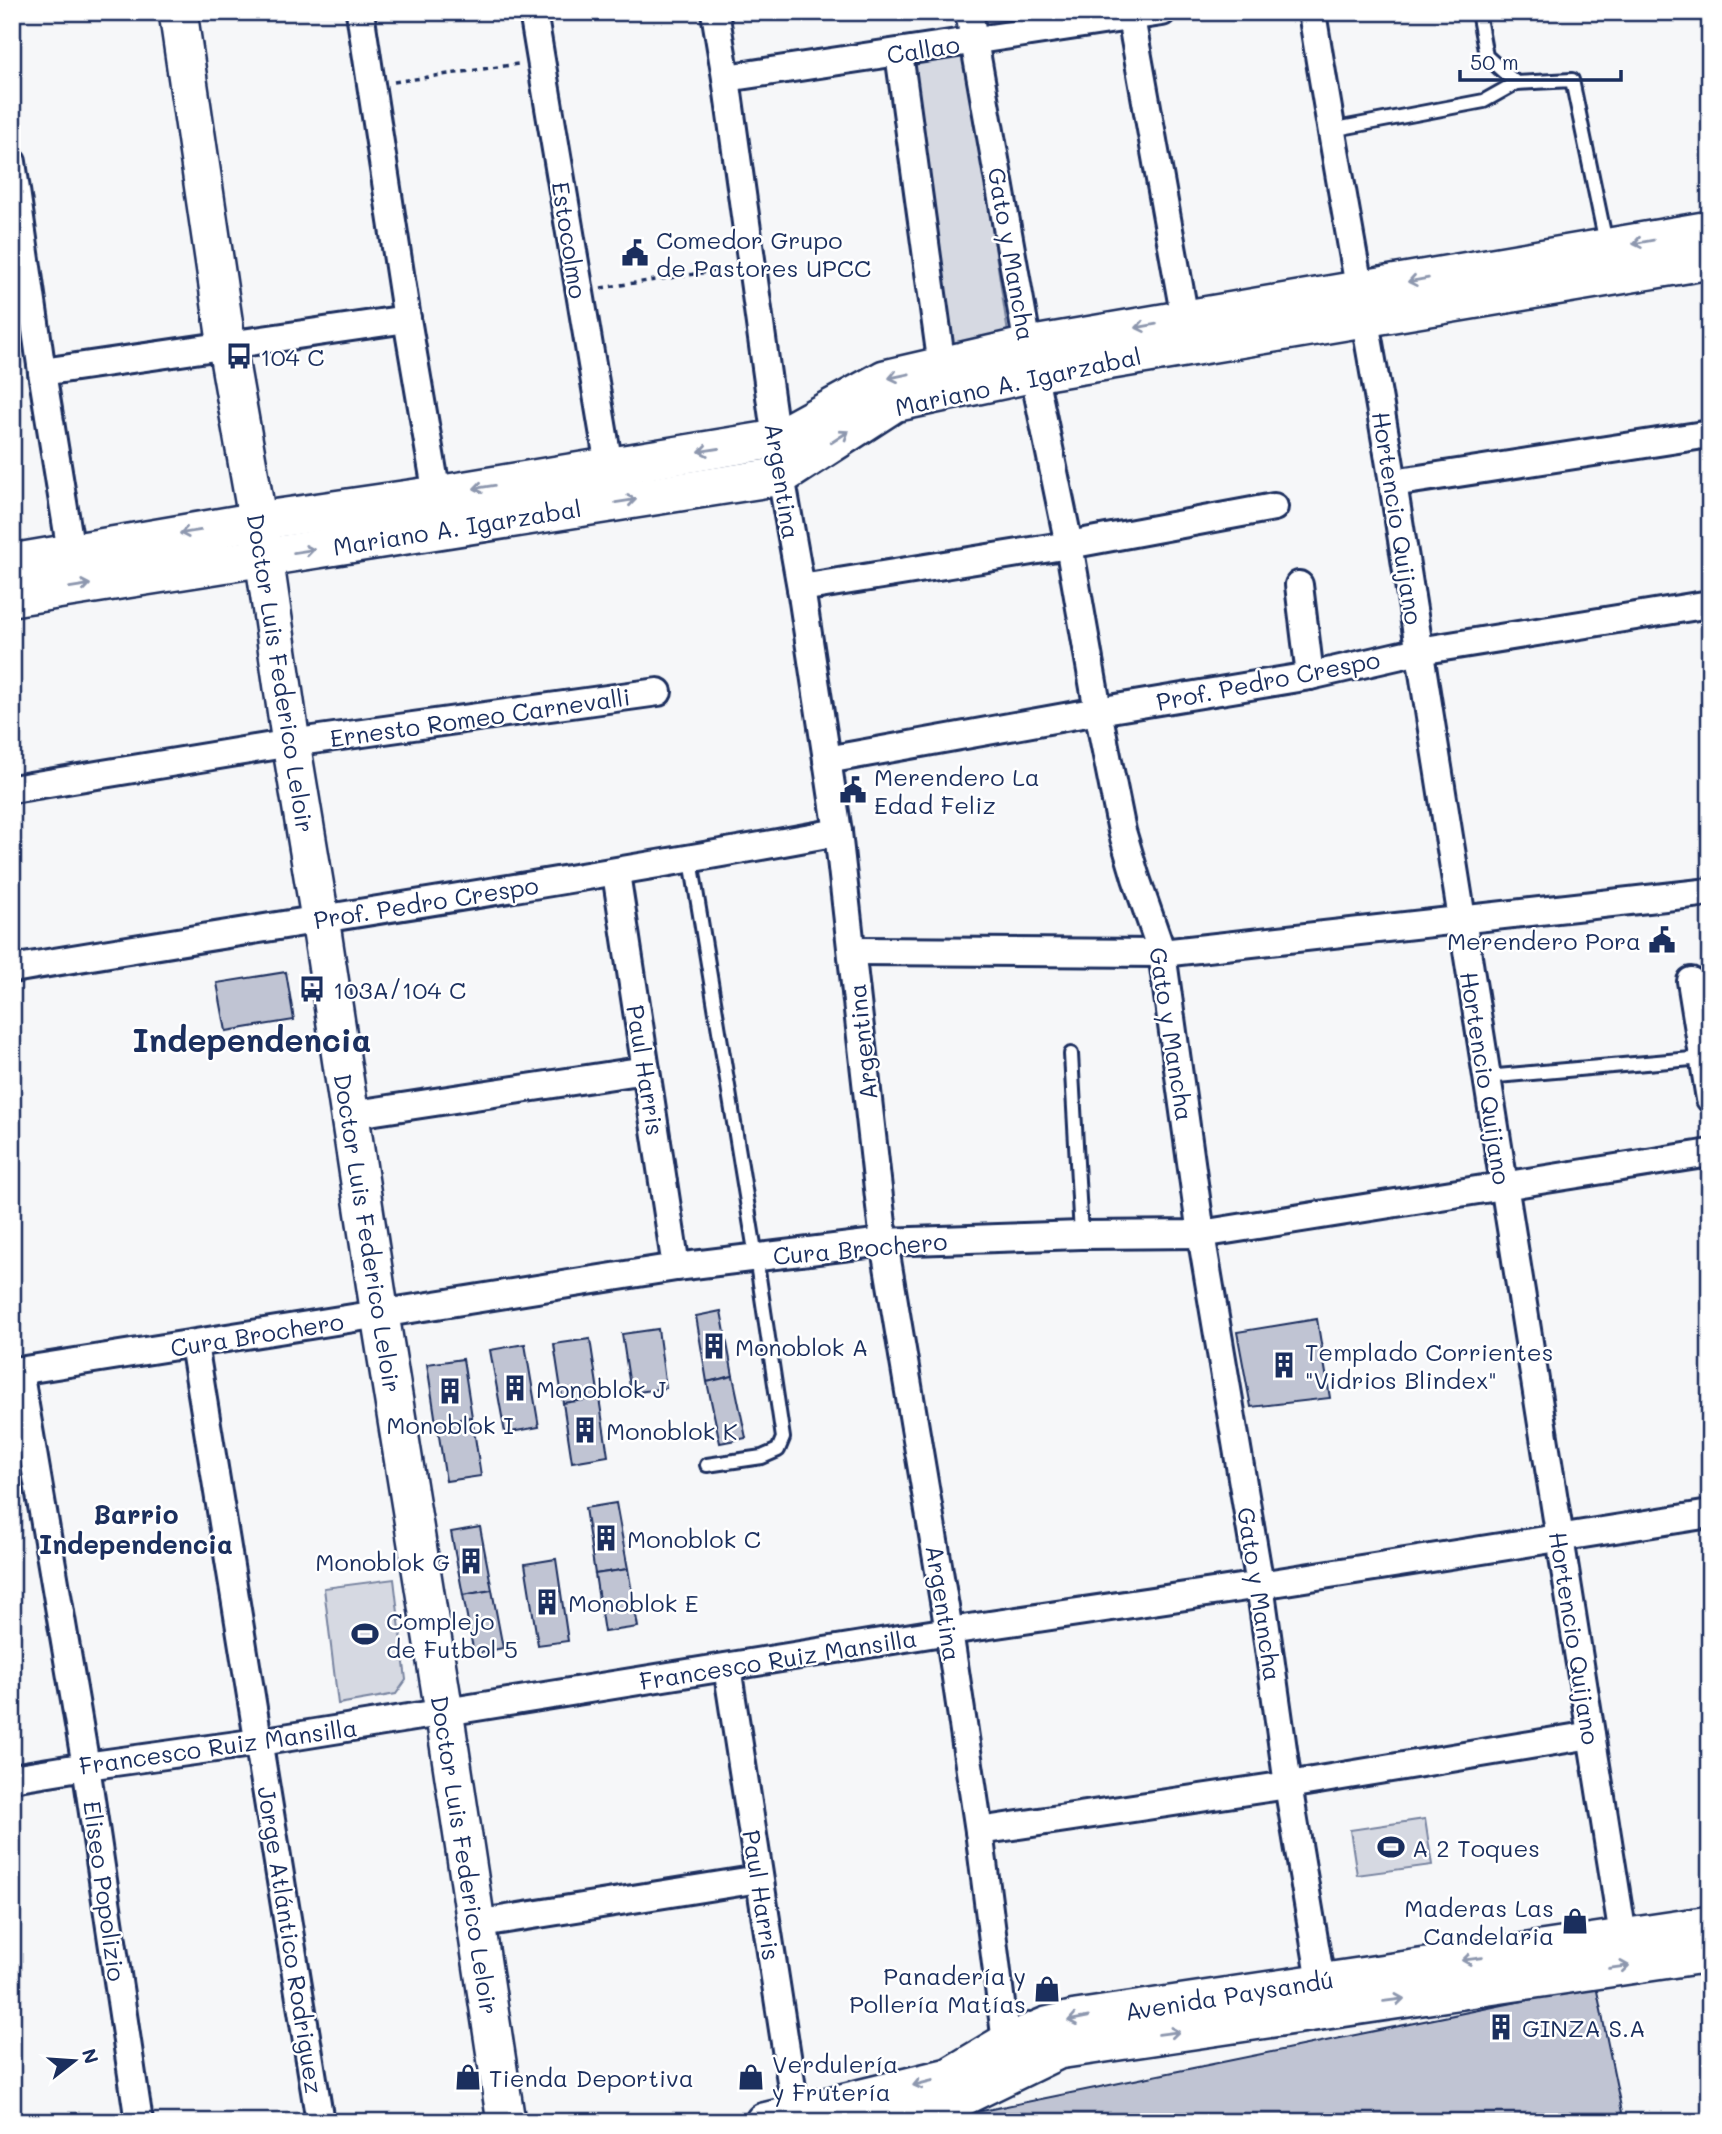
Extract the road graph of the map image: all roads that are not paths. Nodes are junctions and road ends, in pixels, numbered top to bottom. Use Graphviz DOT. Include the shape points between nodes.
graph roads {
  1 [pos="178,12"];
  2 [pos="360,12"];
  3 [pos="533,12"];
  4 [pos="715,12"];
  5 [pos="969,12"];
  6 [pos="1162,12"];
  7 [pos="1312,12"];
  8 [pos="1478,12"];
  9 [pos="1130,15"];
  10 [pos="974,41"];
  11 [pos="900,53"];
  12 [pos="726,78"];
  13 [pos="1516,83"];
  14 [pos="1331,130"];
  15 [pos="12,162"];
  16 [pos="1710,230"];
  17 [pos="1607,248"];
  18 [pos="1710,260"];
  19 [pos="1363,305"];
  20 [pos="1185,319"];
  21 [pos="407,320"];
  22 [pos="227,347"];
  23 [pos="1031,360"];
  24 [pos="942,367"];
  25 [pos="42,372"];
  26 [pos="1710,434"];
  27 [pos="776,439"];
  28 [pos="609,467"];
  29 [pos="781,476"];
  30 [pos="1393,484"];
  31 [pos="437,495"];
  32 [pos="1274,507"];
  33 [pos="258,521"];
  34 [pos="1069,545"];
  35 [pos="71,552"];
  36 [pos="264,557"];
  37 [pos="12,563"];
  38 [pos="1299,585"];
  39 [pos="801,588"];
  40 [pos="12,597"];
  41 [pos="1710,604"];
  42 [pos="1419,651"];
  43 [pos="1310,676"];
  44 [pos="658,692"];
  45 [pos="1098,711"];
  46 [pos="291,743"];
  47 [pos="827,760"];
  48 [pos="12,789"];
  49 [pos="838,832"];
  50 [pos="691,860"];
  51 [pos="616,873"];
  52 [pos="1710,892"];
  53 [pos="320,918"];
  54 [pos="1461,921"];
  55 [pos="853,951"];
  56 [pos="1162,953"];
  57 [pos="12,968"];
  58 [pos="1691,981"];
  59 [pos="1071,1054"];
  60 [pos="1703,1058"];
  61 [pos="646,1070"];
  62 [pos="1486,1077"];
  63 [pos="1710,1099"];
  64 [pos="349,1115"];
  65 [pos="1710,1153"];
  66 [pos="1504,1187"];
  67 [pos="1201,1234"];
  68 [pos="1081,1235"];
  69 [pos="884,1242"];
  70 [pos="756,1257"];
  71 [pos="677,1267"];
  72 [pos="380,1315"];
  73 [pos="194,1344"];
  74 [pos="15,1371"];
  75 [pos="707,1465"];
  76 [pos="1710,1514"];
  77 [pos="1559,1538"];
  78 [pos="1260,1585"];
  79 [pos="949,1631"];
  80 [pos="727,1668"];
  81 [pos="444,1712"];
  82 [pos="1591,1735"];
  83 [pos="259,1742"];
  84 [pos="86,1766"];
  85 [pos="12,1778"];
  86 [pos="1288,1785"];
  87 [pos="979,1831"];
  88 [pos="759,1879"];
  89 [pos="475,1924"];
  90 [pos="1710,1924"];
  91 [pos="1623,1936"];
  92 [pos="1710,1953"];
  93 [pos="1321,1981"];
  94 [pos="1008,2057"];
  95 [pos="784,2119"];
  96 [pos="139,2122"];
  97 [pos="320,2122"];
  98 [pos="506,2122"];
  99 [pos="882,2122"];
  1 -- 22 [label="main road, Doctor Luis Federico Leloir"];
  2 -- 21 [label="street"];
  3 -- 28 [label="street, Estocolmo"];
  4 -- 12 [label="street, Argentina"];
  5 -- 10 [label="street, Gato y Mancha"];
  6 -- 9 [label="street, Callao"];
  7 -- 14 [label="street, Hortencio Quijano"];
  8 -- 13 [label="lane" via="1486,56"];
  9 -- 10 [label="street, Callao"];
  9 -- 20 [label="street"];
  10 -- 11 [label="street, Callao"];
  10 -- 23 [label="street, Gato y Mancha"];
  11 -- 12 [label="street, Callao"];
  11 -- 24 [label="street"];
  12 -- 27 [label="street, Argentina"];
  13 -- 14 [label="lane" via="1484,101"];
  13 -- 17 [label="lane" via="1572,80"];
  14 -- 19 [label="street, Hortencio Quijano"];
  15 -- 25 [label="street"];
  16 -- 17 [label="main road, Mariano A. Igarzabal, one-way"];
  17 -- 19 [label="main road, Mariano A. Igarzabal, one-way"];
  18 -- 19 [label="main road, Mariano A. Igarzabal"];
  19 -- 20 [label="main road, Mariano A. Igarzabal"];
  19 -- 23 [label="main road, Mariano A. Igarzabal"];
  19 -- 30 [label="street, Hortencio Quijano"];
  20 -- 23 [label="main road, Mariano A. Igarzabal, one-way"];
  21 -- 22 [label="street"];
  21 -- 31 [label="street"];
  22 -- 25 [label="street"];
  22 -- 33 [label="main road, Doctor Luis Federico Leloir"];
  23 -- 24 [label="main road, Mariano A. Igarzabal"];
  29 -- 23 [label="main road, Mariano A. Igarzabal, one-way" via="894,403"];
  23 -- 34 [label="street, Gato y Mancha"];
  24 -- 27 [label="main road, Mariano A. Igarzabal, one-way" via="885,379"];
  25 -- 35 [label="street"];
  26 -- 30 [label="street"];
  27 -- 28 [label="main road, Mariano A. Igarzabal, one-way"];
  27 -- 29 [label="street, Argentina"];
  28 -- 31 [label="main road, Mariano A. Igarzabal, one-way"];
  36 -- 29 [label="main road, Mariano A. Igarzabal, one-way"];
  29 -- 39 [label="street, Argentina"];
  30 -- 42 [label="street, Hortencio Quijano"];
  31 -- 33 [label="main road, Mariano A. Igarzabal"];
  32 -- 34 [label="street"];
  33 -- 35 [label="main road, Mariano A. Igarzabal, one-way"];
  33 -- 36 [label="main road, Doctor Luis Federico Leloir"];
  34 -- 39 [label="street"];
  34 -- 45 [label="street, Gato y Mancha"];
  35 -- 37 [label="main road, Mariano A. Igarzabal"];
  40 -- 36 [label="main road, Mariano A. Igarzabal, one-way"];
  36 -- 46 [label="main road, Doctor Luis Federico Leloir"];
  38 -- 43 [label="street"];
  39 -- 47 [label="street, Argentina"];
  41 -- 42 [label="street, Prof. Pedro Crespo"];
  42 -- 43 [label="street, Prof. Pedro Crespo"];
  42 -- 54 [label="street, Hortencio Quijano"];
  43 -- 45 [label="street, Prof. Pedro Crespo"];
  44 -- 46 [label="street, Ernesto Romeo Carnevalli"];
  45 -- 47 [label="street, Prof. Pedro Crespo"];
  45 -- 56 [label="street, Gato y Mancha" via="1122,831"];
  46 -- 48 [label="street, Ernesto Romeo Carnevalli"];
  46 -- 53 [label="main road, Doctor Luis Federico Leloir"];
  47 -- 49 [label="street, Argentina"];
  49 -- 50 [label="street, Prof. Pedro Crespo"];
  49 -- 55 [label="street, Argentina"];
  50 -- 51 [label="street, Prof. Pedro Crespo"];
  50 -- 70 [label="lane"];
  51 -- 53 [label="street, Prof. Pedro Crespo"];
  51 -- 61 [label="street, Paul Harris"];
  52 -- 54 [label="street"];
  53 -- 57 [label="street, Prof. Pedro Crespo"];
  53 -- 64 [label="main road, Doctor Luis Federico Leloir"];
  54 -- 56 [label="street"];
  54 -- 62 [label="street, Hortencio Quijano"];
  55 -- 56 [label="street"];
  55 -- 69 [label="street, Argentina"];
  56 -- 67 [label="street, Gato y Mancha"];
  58 -- 60 [label="street"];
  59 -- 68 [label="lane"];
  60 -- 62 [label="lane"];
  60 -- 63 [label="street"];
  61 -- 64 [label="street"];
  61 -- 71 [label="street, Paul Harris"];
  62 -- 66 [label="street, Hortencio Quijano"];
  64 -- 72 [label="main road, Doctor Luis Federico Leloir"];
  65 -- 66 [label="street, Cura Brochero"];
  66 -- 67 [label="street, Cura Brochero"];
  66 -- 77 [label="street, Hortencio Quijano"];
  67 -- 68 [label="street, Cura Brochero"];
  67 -- 78 [label="street, Gato y Mancha"];
  68 -- 69 [label="street, Cura Brochero"];
  69 -- 70 [label="street, Cura Brochero"];
  69 -- 79 [label="street, Argentina"];
  70 -- 71 [label="street, Cura Brochero"];
  70 -- 75 [label="lane" via="783,1438 778,1450 762,1457"];
  71 -- 72 [label="street, Cura Brochero"];
  72 -- 73 [label="street, Cura Brochero"];
  72 -- 81 [label="main road, Doctor Luis Federico Leloir"];
  73 -- 74 [label="street, Cura Brochero"];
  73 -- 83 [label="street, Jorge Atlántico Rodriguez"];
  74 -- 84 [label="street, Eliseo Popolizio"];
  76 -- 77 [label="street, Francesco Ruiz Mansilla"];
  77 -- 78 [label="street, Francesco Ruiz Mansilla"];
  77 -- 82 [label="street, Hortencio Quijano"];
  78 -- 79 [label="street, Francesco Ruiz Mansilla"];
  78 -- 86 [label="street, Gato y Mancha"];
  79 -- 80 [label="street, Francesco Ruiz Mansilla"];
  79 -- 87 [label="street, Argentina"];
  80 -- 81 [label="street, Francesco Ruiz Mansilla"];
  80 -- 88 [label="street, Paul Harris"];
  81 -- 83 [label="street, Francesco Ruiz Mansilla"];
  81 -- 89 [label="main road, Doctor Luis Federico Leloir"];
  82 -- 86 [label="street"];
  82 -- 91 [label="street, Hortencio Quijano"];
  83 -- 84 [label="street, Francesco Ruiz Mansilla"];
  83 -- 97 [label="street, Jorge Atlántico Rodriguez"];
  84 -- 85 [label="street, Francesco Ruiz Mansilla"];
  84 -- 96 [label="street, Eliseo Popolizio"];
  86 -- 87 [label="street"];
  86 -- 93 [label="street, Gato y Mancha"];
  87 -- 94 [label="street, Argentina"];
  88 -- 89 [label="street"];
  88 -- 95 [label="street, Paul Harris"];
  89 -- 98 [label="main road, Doctor Luis Federico Leloir"];
  90 -- 91 [label="main road, Avenida Paysandú"];
  91 -- 93 [label="main road, Avenida Paysandú, one-way"];
  94 -- 92 [label="main road, Avenida Paysandú, one-way"];
  93 -- 94 [label="main road, Avenida Paysandú, one-way" via="1076,2018 1047,2026"];
  94 -- 95 [label="main road, Avenida Paysandú, one-way" via="949,2077"];
  94 -- 99 [label="main road, Avenida Paysandú" via="944,2105"];
}
